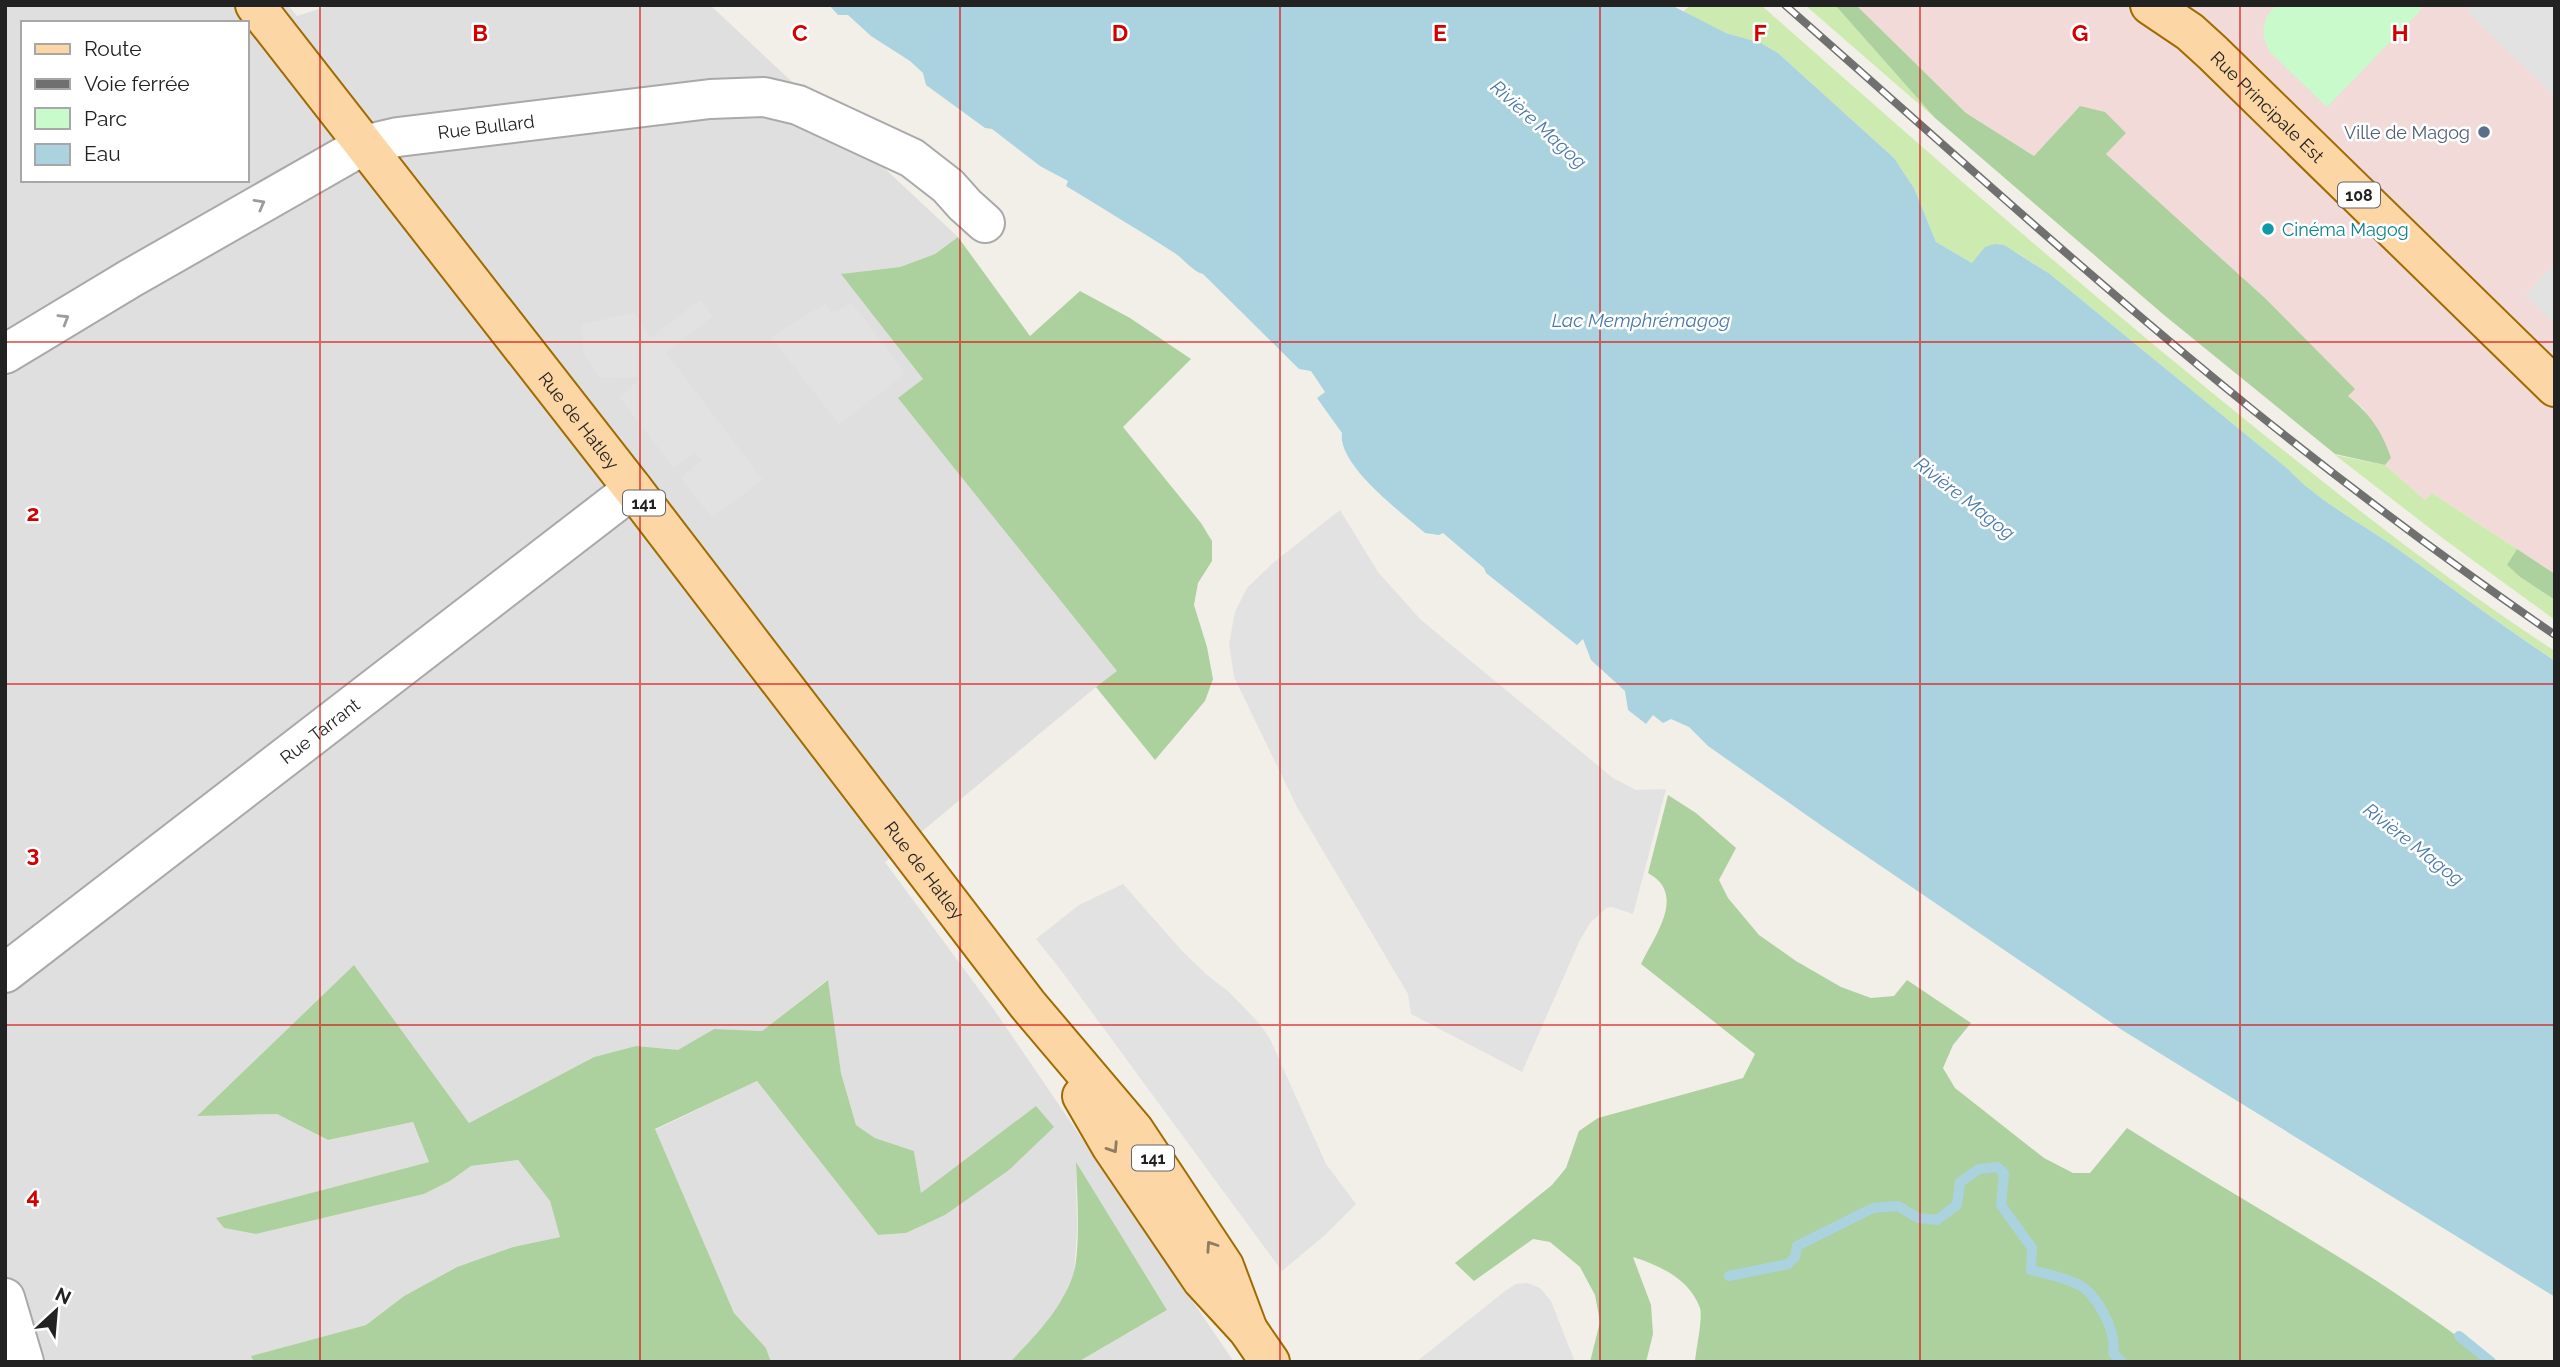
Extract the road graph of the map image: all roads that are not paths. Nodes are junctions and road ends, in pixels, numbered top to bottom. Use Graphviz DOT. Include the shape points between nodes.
graph roads {
  1 [pos="255,5"];
  2 [pos="2158,7"];
  3 [pos="364,145"];
  4 [pos="985,223"];
  5 [pos="5,354"];
  6 [pos="2555,387"];
  7 [pos="634,489"];
  8 [pos="5,973"];
  9 [pos="5,1298"];
  10 [pos="24,1362"];
  11 [pos="1270,1362"];
  1 -- 3 [label="main road, Rue de Hatley / 141"];
  2 -- 6 [label="main road, Rue Principale Est / 108" via="2233,72"];
  3 -- 4 [label="street, Rue Bullard" via="696,101 765,97 798,105 912,158"];
  5 -- 3 [label="street, Rue Bullard, one-way"];
  3 -- 7 [label="main road, Rue de Hatley / 141"];
  7 -- 8 [label="street, Rue Tarrant"];
  7 -- 11 [label="main road, Rue de Hatley / 141" via="1028,1005 1111,1146 1202,1280"];
  9 -- 10 [label="street"];
}
